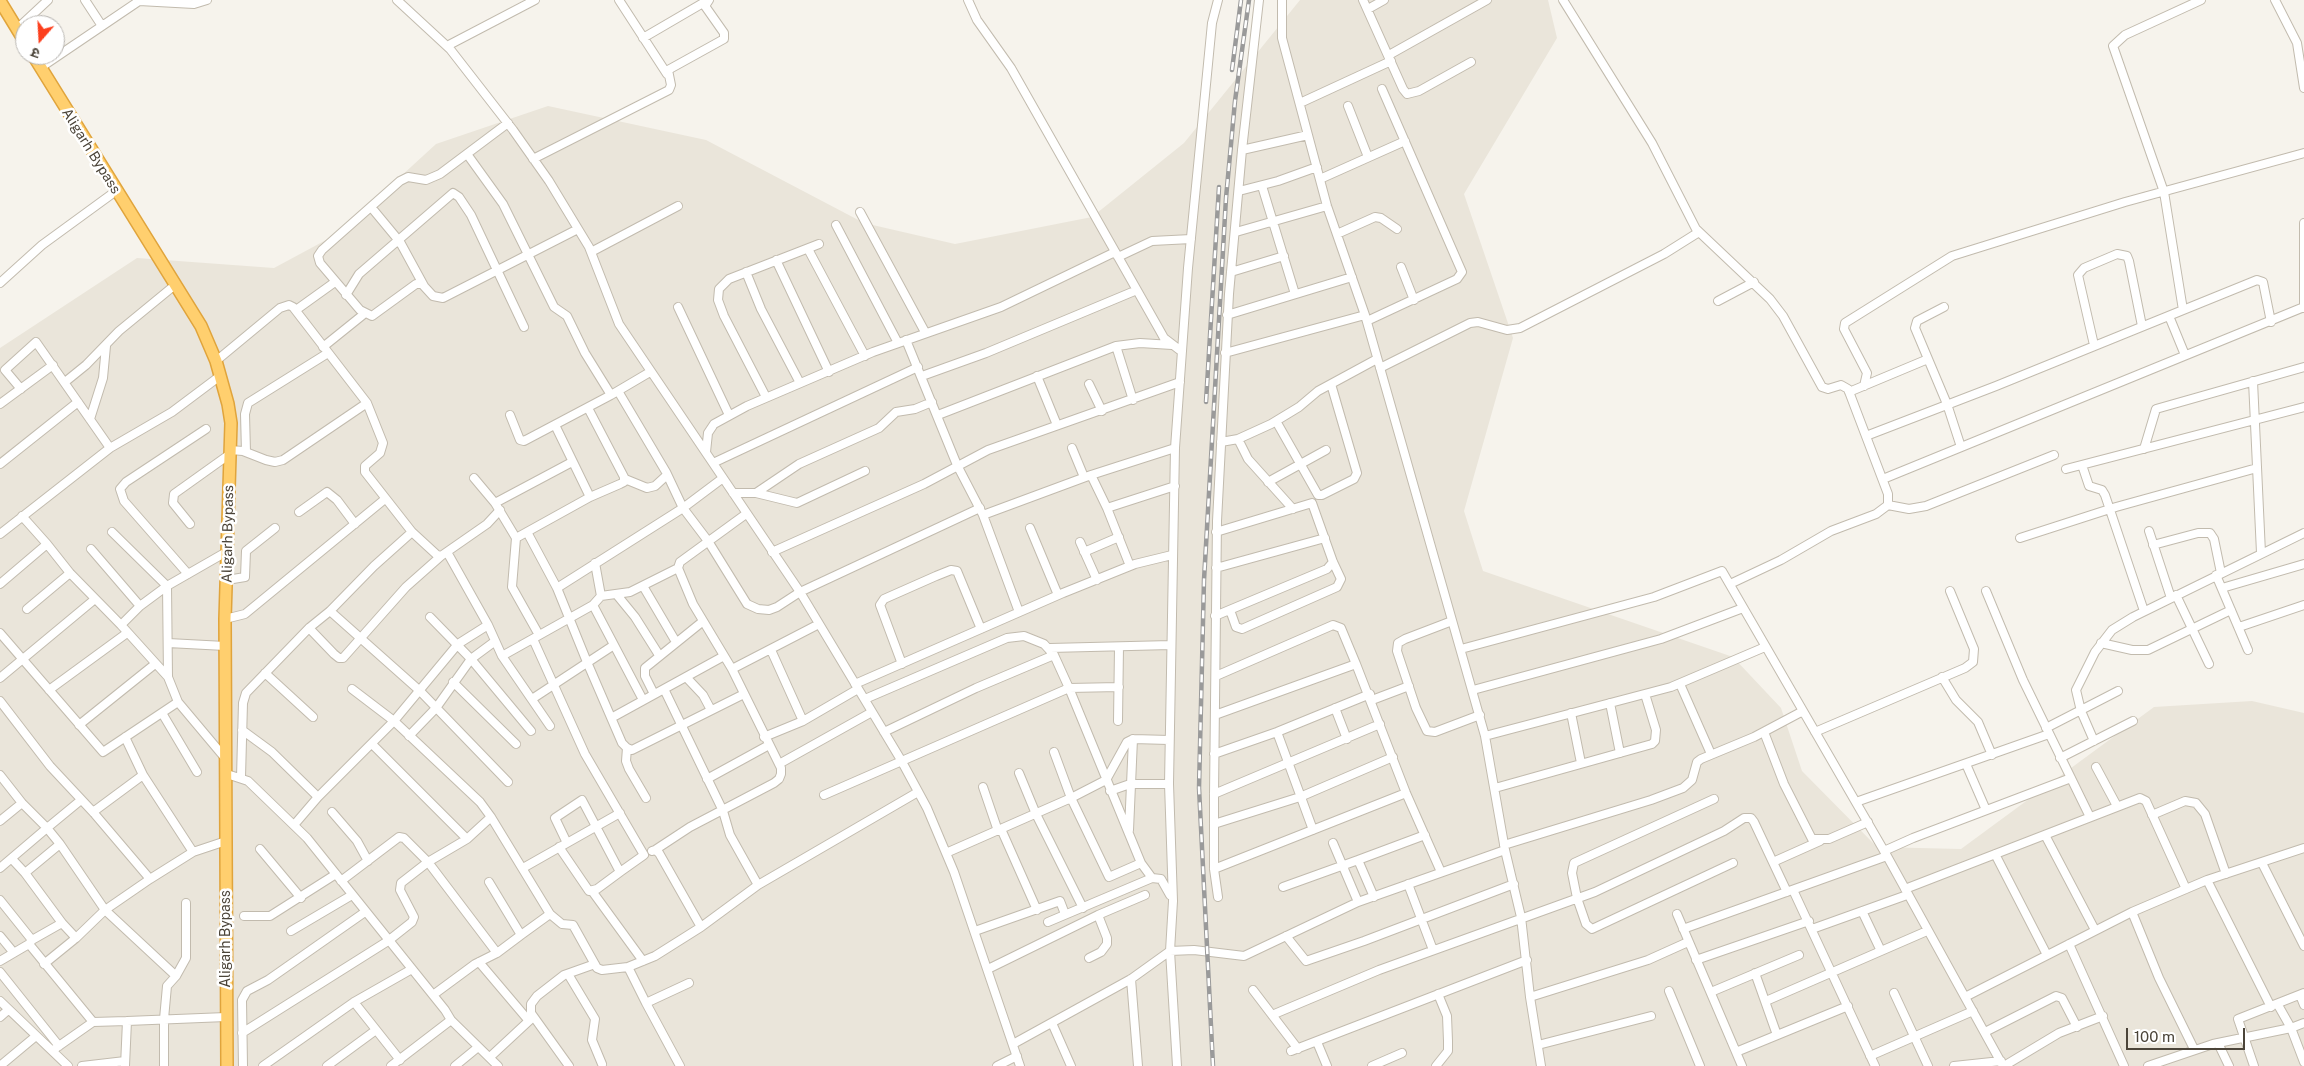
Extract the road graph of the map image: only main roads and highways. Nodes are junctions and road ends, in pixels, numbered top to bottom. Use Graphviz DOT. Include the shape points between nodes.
graph roads {
  1 [pos="0,1"];
  2 [pos="15,26"];
  3 [pos="47,65"];
  4 [pos="227,1066"];
  1 -- 2 [label="highway"];
  3 -- 4 [label="highway, Aligarh Bypass" via="116,191 201,326 216,361 231,423 228,551 231,580 225,646 226,758 234,776 226,840"];
}
